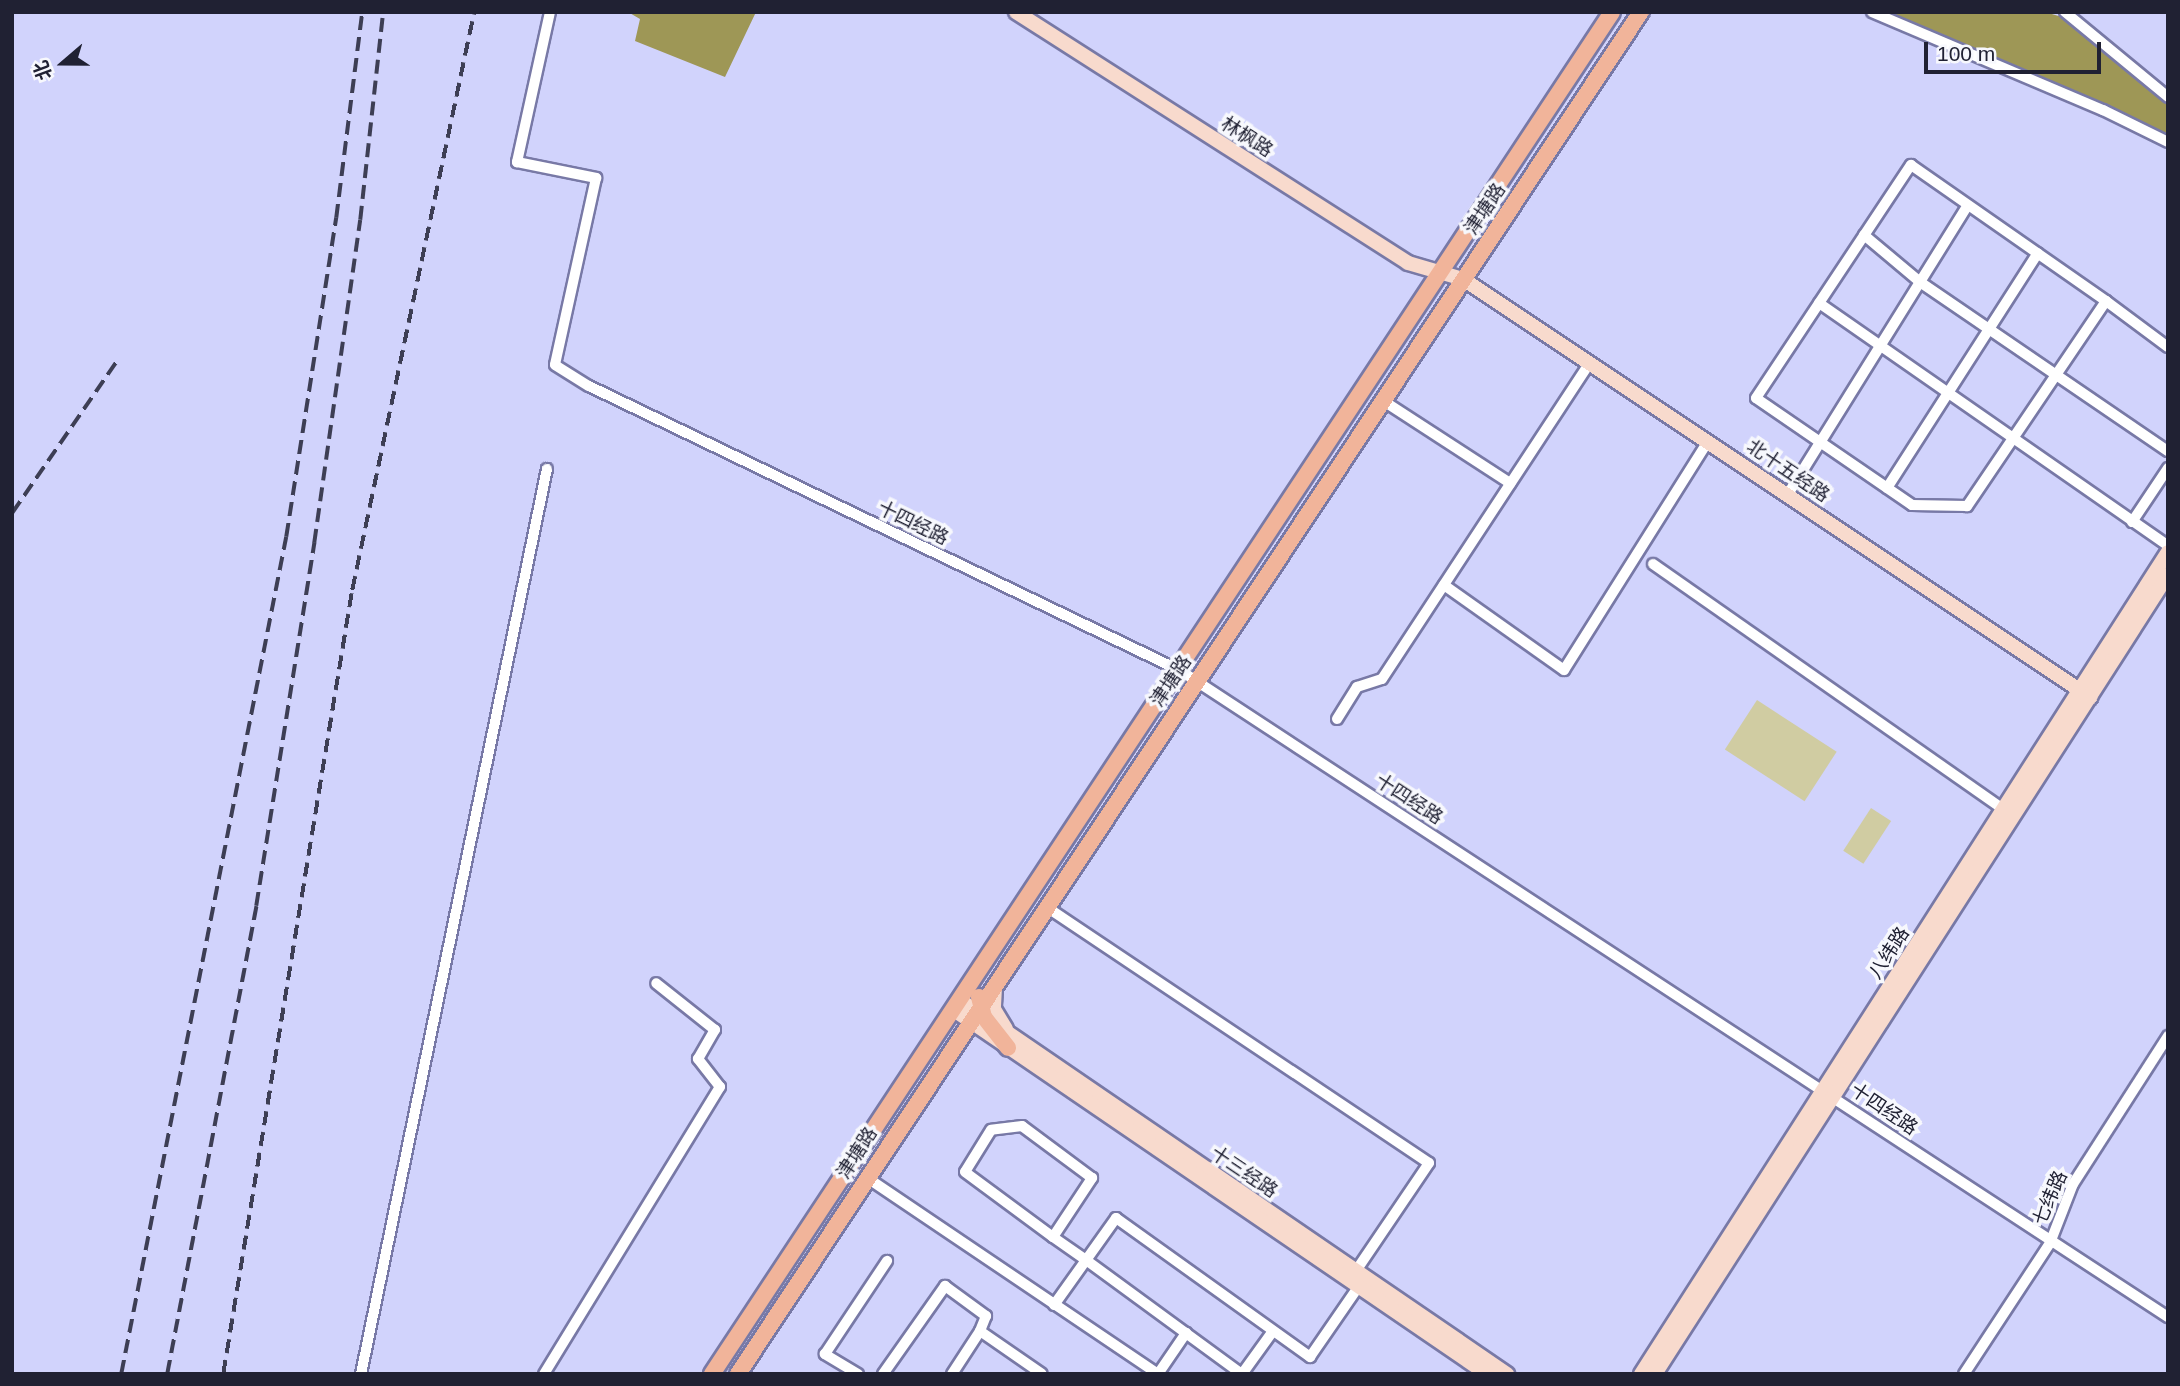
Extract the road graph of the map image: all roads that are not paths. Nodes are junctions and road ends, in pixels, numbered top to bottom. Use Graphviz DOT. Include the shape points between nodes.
graph roads {
  1 [pos="550,12"];
  2 [pos="1016,12"];
  3 [pos="1612,12"];
  4 [pos="1641,12"];
  5 [pos="1872,12"];
  6 [pos="2065,12"];
  7 [pos="2168,97"];
  8 [pos="2168,142"];
  9 [pos="1968,205"];
  10 [pos="1864,235"];
  11 [pos="2038,253"];
  12 [pos="1445,270"];
  13 [pos="1463,279"];
  14 [pos="1920,282"];
  15 [pos="2106,301"];
  16 [pos="1819,303"];
  17 [pos="1988,328"];
  18 [pos="1880,346"];
  19 [pos="2168,347"];
  20 [pos="1590,362"];
  21 [pos="2054,376"];
  22 [pos="1945,392"];
  23 [pos="1382,400"];
  24 [pos="2012,439"];
  25 [pos="1708,441"];
  26 [pos="1822,443"];
  27 [pos="2168,450"];
  28 [pos="2168,468"];
  29 [pos="547,469"];
  30 [pos="1510,483"];
  31 [pos="1887,488"];
  32 [pos="1788,494"];
  33 [pos="2132,522"];
  34 [pos="2168,546"];
  35 [pos="2168,552"];
  36 [pos="1653,565"];
  37 [pos="2168,575"];
  38 [pos="1444,584"];
  39 [pos="1181,671"];
  40 [pos="1195,681"];
  41 [pos="2085,694"];
  42 [pos="1337,719"];
  43 [pos="2004,810"];
  44 [pos="1045,906"];
  45 [pos="983,967"];
  46 [pos="997,978"];
  47 [pos="656,983"];
  48 [pos="957,1005"];
  49 [pos="977,1013"];
  50 [pos="2168,1037"];
  51 [pos="1011,1043"];
  52 [pos="1829,1093"];
  53 [pos="866,1177"];
  54 [pos="1053,1237"];
  55 [pos="2050,1243"];
  56 [pos="1086,1260"];
  57 [pos="887,1261"];
  58 [pos="1357,1279"];
  59 [pos="1054,1305"];
  60 [pos="2168,1317"];
  61 [pos="980,1331"];
  62 [pos="1273,1331"];
  63 [pos="1186,1333"];
  64 [pos="361,1374"];
  65 [pos="544,1374"];
  66 [pos="712,1374"];
  67 [pos="738,1374"];
  68 [pos="858,1374"];
  69 [pos="883,1374"];
  70 [pos="952,1374"];
  71 [pos="1042,1374"];
  72 [pos="1487,1374"];
  73 [pos="1507,1374"];
  74 [pos="1640,1374"];
  75 [pos="1655,1374"];
  76 [pos="1964,1374"];
  1 -- 39 [label="street, 十四经路" via="517,162 596,178 555,365 589,386"];
  2 -- 12 [label="street, 林枫路" via="1408,263 1423,271"];
  3 -- 12 [label="main road, 津塘路"];
  4 -- 13 [label="main road, 津塘路"];
  5 -- 8 [label="street" via="2104,110"];
  6 -- 7 [label="street"];
  9 -- 10 [label="street" via="1911,165"];
  9 -- 11 [label="street"];
  9 -- 14 [label="street"];
  10 -- 14 [label="street"];
  10 -- 16 [label="street"];
  11 -- 15 [label="street"];
  11 -- 17 [label="street"];
  12 -- 13 [label="street, 林枫路"];
  12 -- 39 [label="main road, 津塘路"];
  13 -- 20 [label="street, 北十五经路"];
  13 -- 23 [label="main road, 津塘路"];
  14 -- 17 [label="street"];
  14 -- 18 [label="street"];
  15 -- 19 [label="street"];
  15 -- 21 [label="street"];
  16 -- 18 [label="street"];
  16 -- 26 [label="street" via="1756,398"];
  17 -- 21 [label="street"];
  17 -- 22 [label="street"];
  18 -- 22 [label="street"];
  18 -- 26 [label="street"];
  20 -- 25 [label="street, 北十五经路"];
  20 -- 30 [label="street"];
  21 -- 24 [label="street"];
  21 -- 27 [label="street"];
  22 -- 24 [label="street"];
  22 -- 31 [label="street"];
  23 -- 30 [label="street"];
  23 -- 40 [label="main road, 津塘路"];
  24 -- 31 [label="street" via="1967,506 1912,505"];
  24 -- 33 [label="street"];
  25 -- 32 [label="street, 北十五经路"];
  25 -- 38 [label="street" via="1564,670"];
  26 -- 31 [label="street"];
  26 -- 32 [label="street"];
  28 -- 33 [label="street"];
  29 -- 64 [label="street"];
  30 -- 38 [label="street"];
  32 -- 41 [label="street, 北十五经路"];
  33 -- 34 [label="street"];
  35 -- 41 [label="street, 八纬路"];
  36 -- 43 [label="street"];
  37 -- 41 [label="street, 八纬路"];
  38 -- 42 [label="street" via="1382,680 1357,687"];
  39 -- 40 [label="street, 十四经路"];
  39 -- 45 [label="main road, 津塘路"];
  40 -- 44 [label="main road, 津塘路"];
  40 -- 52 [label="street, 十四经路"];
  41 -- 43 [label="street, 八纬路"];
  41 -- 52 [label="street, 八纬路"];
  43 -- 52 [label="street, 八纬路"];
  44 -- 46 [label="main road, 津塘路"];
  44 -- 58 [label="street" via="1429,1163"];
  45 -- 48 [label="main road, 津塘路"];
  45 -- 49 [label="main road"];
  46 -- 49 [label="main road, 津塘路"];
  46 -- 51 [label="street" via="994,1009"];
  47 -- 65 [label="street" via="715,1030 698,1059 720,1087"];
  48 -- 49 [label="street"];
  48 -- 66 [label="main road, 津塘路"];
  49 -- 51 [label="main road"];
  49 -- 53 [label="main road, 津塘路"];
  50 -- 55 [label="street, 七纬路" via="2073,1184"];
  51 -- 58 [label="street, 十三经路"];
  52 -- 55 [label="street, 十四经路"];
  52 -- 74 [label="street, 八纬路"];
  52 -- 75 [label="street, 八纬路"];
  53 -- 59 [label="street"];
  53 -- 67 [label="main road, 津塘路"];
  54 -- 54 [label="street" via="965,1172 991,1130 1022,1126 1092,1178"];
  54 -- 56 [label="street"];
  55 -- 60 [label="street, 十四经路"];
  55 -- 76 [label="street, 七纬路"];
  56 -- 59 [label="street"];
  56 -- 62 [label="street" via="1116,1218"];
  56 -- 63 [label="street"];
  57 -- 68 [label="street" via="825,1354"];
  58 -- 62 [label="street" via="1310,1357"];
  58 -- 72 [label="street, 十三经路"];
  58 -- 73 [label="street, 十三经路"];
  59 -- 63 [label="street" via="1158,1374"];
  61 -- 69 [label="street" via="986,1316 945,1286"];
  61 -- 70 [label="street"];
  61 -- 71 [label="street"];
  62 -- 63 [label="street" via="1242,1374"];
}
